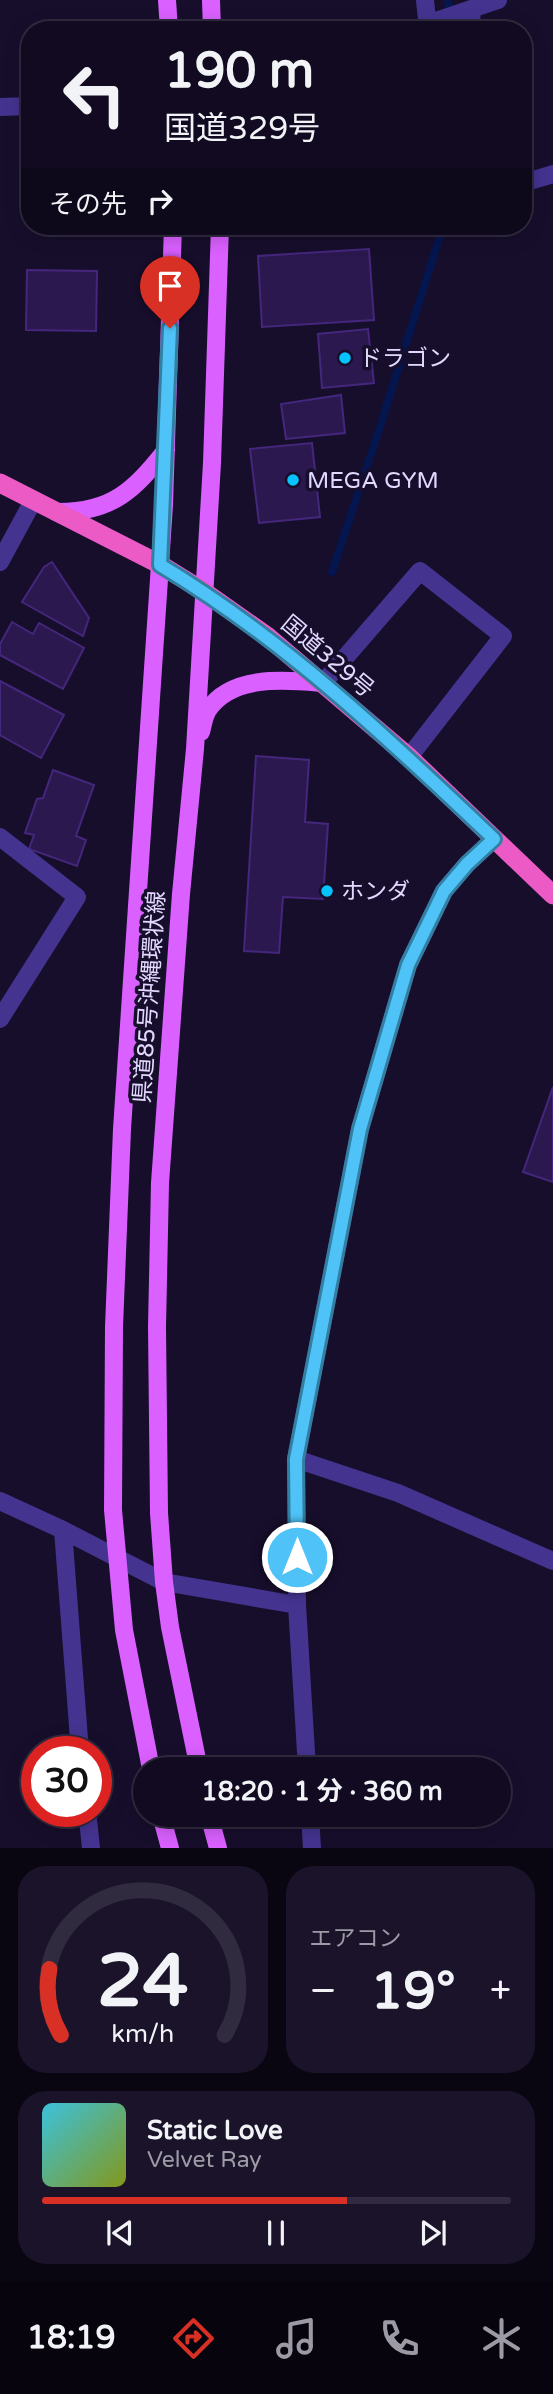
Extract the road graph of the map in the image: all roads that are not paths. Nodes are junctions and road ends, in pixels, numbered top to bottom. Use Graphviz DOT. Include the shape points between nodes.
graph roads {
  1 [pos="167,0"];
  2 [pos="211,0"];
  3 [pos="425,0"];
  4 [pos="498,0"];
  5 [pos="471,9"];
  6 [pos="168,21"];
  7 [pos="212,21"];
  8 [pos="428,21"];
  9 [pos="440,21"];
  10 [pos="472,21"];
  11 [pos="21,106"];
  12 [pos="0,107"];
  13 [pos="553,174"];
  14 [pos="532,180"];
  15 [pos="173,235"];
  16 [pos="220,235"];
  17 [pos="166,450"];
  18 [pos="0,483"];
  19 [pos="33,501"];
  20 [pos="56,513"];
  21 [pos="0,562"];
  22 [pos="160,565"];
  23 [pos="203,591"];
  24 [pos="323,683"];
  25 [pos="195,749"];
  26 [pos="409,757"];
  27 [pos="0,837"];
  28 [pos="494,839"];
  29 [pos="553,895"];
  30 [pos="0,1018"];
  31 [pos="296,1459"];
  32 [pos="0,1501"];
  33 [pos="63,1530"];
  34 [pos="117,1559"];
  35 [pos="553,1561"];
  36 [pos="164,1582"];
  37 [pos="298,1605"];
  38 [pos="79,1736"];
  39 [pos="149,1757"];
  40 [pos="197,1757"];
  41 [pos="306,1757"];
  42 [pos="89,1827"];
  43 [pos="164,1827"];
  44 [pos="212,1827"];
  45 [pos="311,1827"];
  46 [pos="91,1848"];
  47 [pos="170,1848"];
  48 [pos="218,1848"];
  49 [pos="313,1848"];
  1 -- 6 [label="main road"];
  2 -- 7 [label="main road"];
  3 -- 8 [label="street"];
  4 -- 5 [label="street"];
  5 -- 9 [label="street"];
  5 -- 10 [label="street"];
  11 -- 12 [label="street"];
  13 -- 14 [label="street"];
  15 -- 17 [label="main road, 県道85号沖縄環状線"];
  16 -- 23 [label="main road, 県道85号沖縄環状線"];
  17 -- 20 [label="main road" via="130,491 102,506"];
  17 -- 22 [label="main road, 県道85号沖縄環状線"];
  18 -- 19 [label="highway, 国道329号"];
  19 -- 20 [label="highway, 国道329号"];
  19 -- 21 [label="street"];
  20 -- 22 [label="highway, 国道329号"];
  22 -- 23 [label="highway, 国道329号"];
  22 -- 34 [label="main road, 県道85号沖縄環状線" via="122,1129 114,1327"];
  23 -- 24 [label="highway, 国道329号"];
  23 -- 25 [label="main road, 県道85号沖縄環状線"];
  24 -- 25 [label="main road" via="292,680 241,686 208,711"];
  24 -- 26 [label="highway, 国道329号"];
  24 -- 26 [label="street" via="420,571 503,636"];
  25 -- 36 [label="main road, 県道85号沖縄環状線" via="160,1183 157,1326"];
  26 -- 28 [label="highway, 国道329号"];
  27 -- 30 [label="street" via="77,897"];
  28 -- 29 [label="highway, 国道329号"];
  28 -- 31 [label="street" via="444,891 408,965 360,1129"];
  31 -- 35 [label="street" via="398,1493"];
  31 -- 37 [label="street"];
  32 -- 33 [label="street"];
  33 -- 34 [label="street"];
  33 -- 38 [label="street"];
  34 -- 36 [label="street"];
  34 -- 39 [label="main road, 県道85号沖縄環状線" via="124,1630"];
  36 -- 37 [label="street"];
  36 -- 40 [label="main road, 県道85号沖縄環状線"];
  37 -- 41 [label="street"];
  42 -- 46 [label="street"];
  43 -- 47 [label="main road"];
  44 -- 48 [label="main road"];
  45 -- 49 [label="street"];
}
